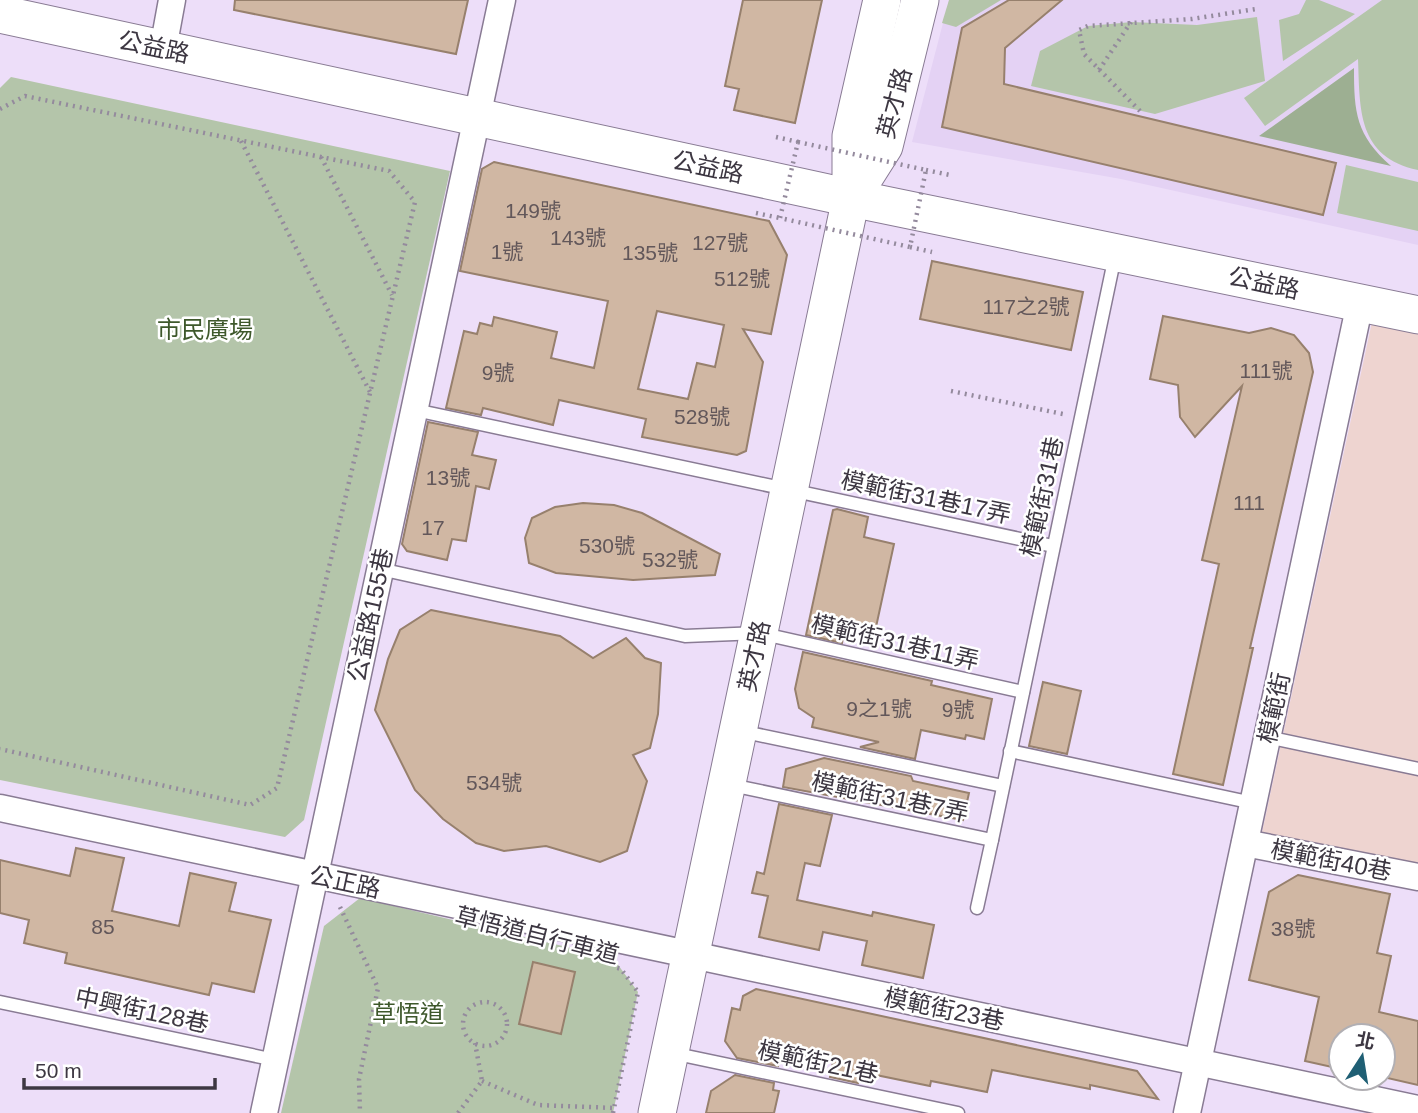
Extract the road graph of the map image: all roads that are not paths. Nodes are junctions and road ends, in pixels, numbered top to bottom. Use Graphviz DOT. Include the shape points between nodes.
graph roads {
  1 [pos="172,0"];
  2 [pos="502,0"];
  3 [pos="882,0"];
  4 [pos="920,0"];
  5 [pos="0,14"];
  6 [pos="163,49"];
  7 [pos="476,117"];
  8 [pos="851,198"];
  9 [pos="1115,252"];
  10 [pos="1360,303"];
  11 [pos="1418,315"];
  12 [pos="415,410"];
  13 [pos="789,489"];
  14 [pos="1053,547"];
  15 [pos="379,569"];
  16 [pos="759,633"];
  17 [pos="1023,692"];
  18 [pos="738,731"];
  19 [pos="1268,737"];
  20 [pos="1010,751"];
  21 [pos="1418,769"];
  22 [pos="726,784"];
  23 [pos="1003,786"];
  24 [pos="1253,803"];
  25 [pos="0,808"];
  26 [pos="992,840"];
  27 [pos="1245,843"];
  28 [pos="315,875"];
  29 [pos="1418,877"];
  30 [pos="977,908"];
  31 [pos="690,955"];
  32 [pos="0,1002"];
  33 [pos="669,1052"];
  34 [pos="275,1060"];
  35 [pos="1198,1064"];
  36 [pos="1418,1109"];
  37 [pos="264,1113"];
  38 [pos="657,1113"];
  39 [pos="958,1113"];
  40 [pos="1188,1113"];
  1 -- 6 [label="street"];
  2 -- 7 [label="street, 公益路155巷"];
  3 -- 8 [label="main road, 英才路" via="851,136"];
  4 -- 8 [label="main road, 英才路" via="884,146"];
  5 -- 6 [label="main road, 公益路"];
  6 -- 7 [label="main road, 公益路"];
  7 -- 8 [label="main road, 公益路"];
  7 -- 12 [label="street, 公益路155巷"];
  8 -- 9 [label="main road, 公益路"];
  8 -- 13 [label="main road, 英才路"];
  9 -- 10 [label="main road, 公益路"];
  9 -- 14 [label="lane, 模範街31巷"];
  10 -- 11 [label="main road, 公益路"];
  10 -- 19 [label="street, 模範街"];
  12 -- 13 [label="lane, 模範街31巷17弄"];
  12 -- 15 [label="street, 公益路155巷"];
  13 -- 14 [label="lane, 模範街31巷17弄"];
  13 -- 16 [label="main road, 英才路"];
  14 -- 17 [label="lane, 模範街31巷"];
  15 -- 16 [label="lane, 模範街31巷11弄" via="685,636"];
  15 -- 28 [label="street, 公益路155巷"];
  16 -- 17 [label="lane, 模範街31巷11弄"];
  16 -- 18 [label="main road, 英才路"];
  17 -- 20 [label="lane, 模範街31巷"];
  18 -- 22 [label="main road, 英才路"];
  18 -- 23 [label="lane"];
  19 -- 21 [label="lane"];
  19 -- 24 [label="street, 模範街"];
  20 -- 23 [label="lane, 模範街31巷"];
  20 -- 24 [label="lane"];
  22 -- 26 [label="lane, 模範街31巷7弄"];
  22 -- 31 [label="main road, 英才路"];
  23 -- 26 [label="lane, 模範街31巷7弄"];
  24 -- 27 [label="street, 模範街"];
  25 -- 28 [label="street, 公正路"];
  26 -- 30 [label="lane"];
  27 -- 29 [label="street, 模範街40巷"];
  27 -- 35 [label="street, 模範街"];
  28 -- 31 [label="street, 公正路"];
  28 -- 34 [label="street, 公益路155巷"];
  31 -- 33 [label="main road, 英才路"];
  31 -- 35 [label="street, 模範街23巷"];
  32 -- 34 [label="lane, 中興街128巷"];
  33 -- 38 [label="main road, 英才路"];
  33 -- 39 [label="lane, 模範街21巷"];
  34 -- 37 [label="street, 公益路155巷"];
  35 -- 36 [label="street, 模範街23巷"];
  35 -- 40 [label="street, 模範街"];
}
